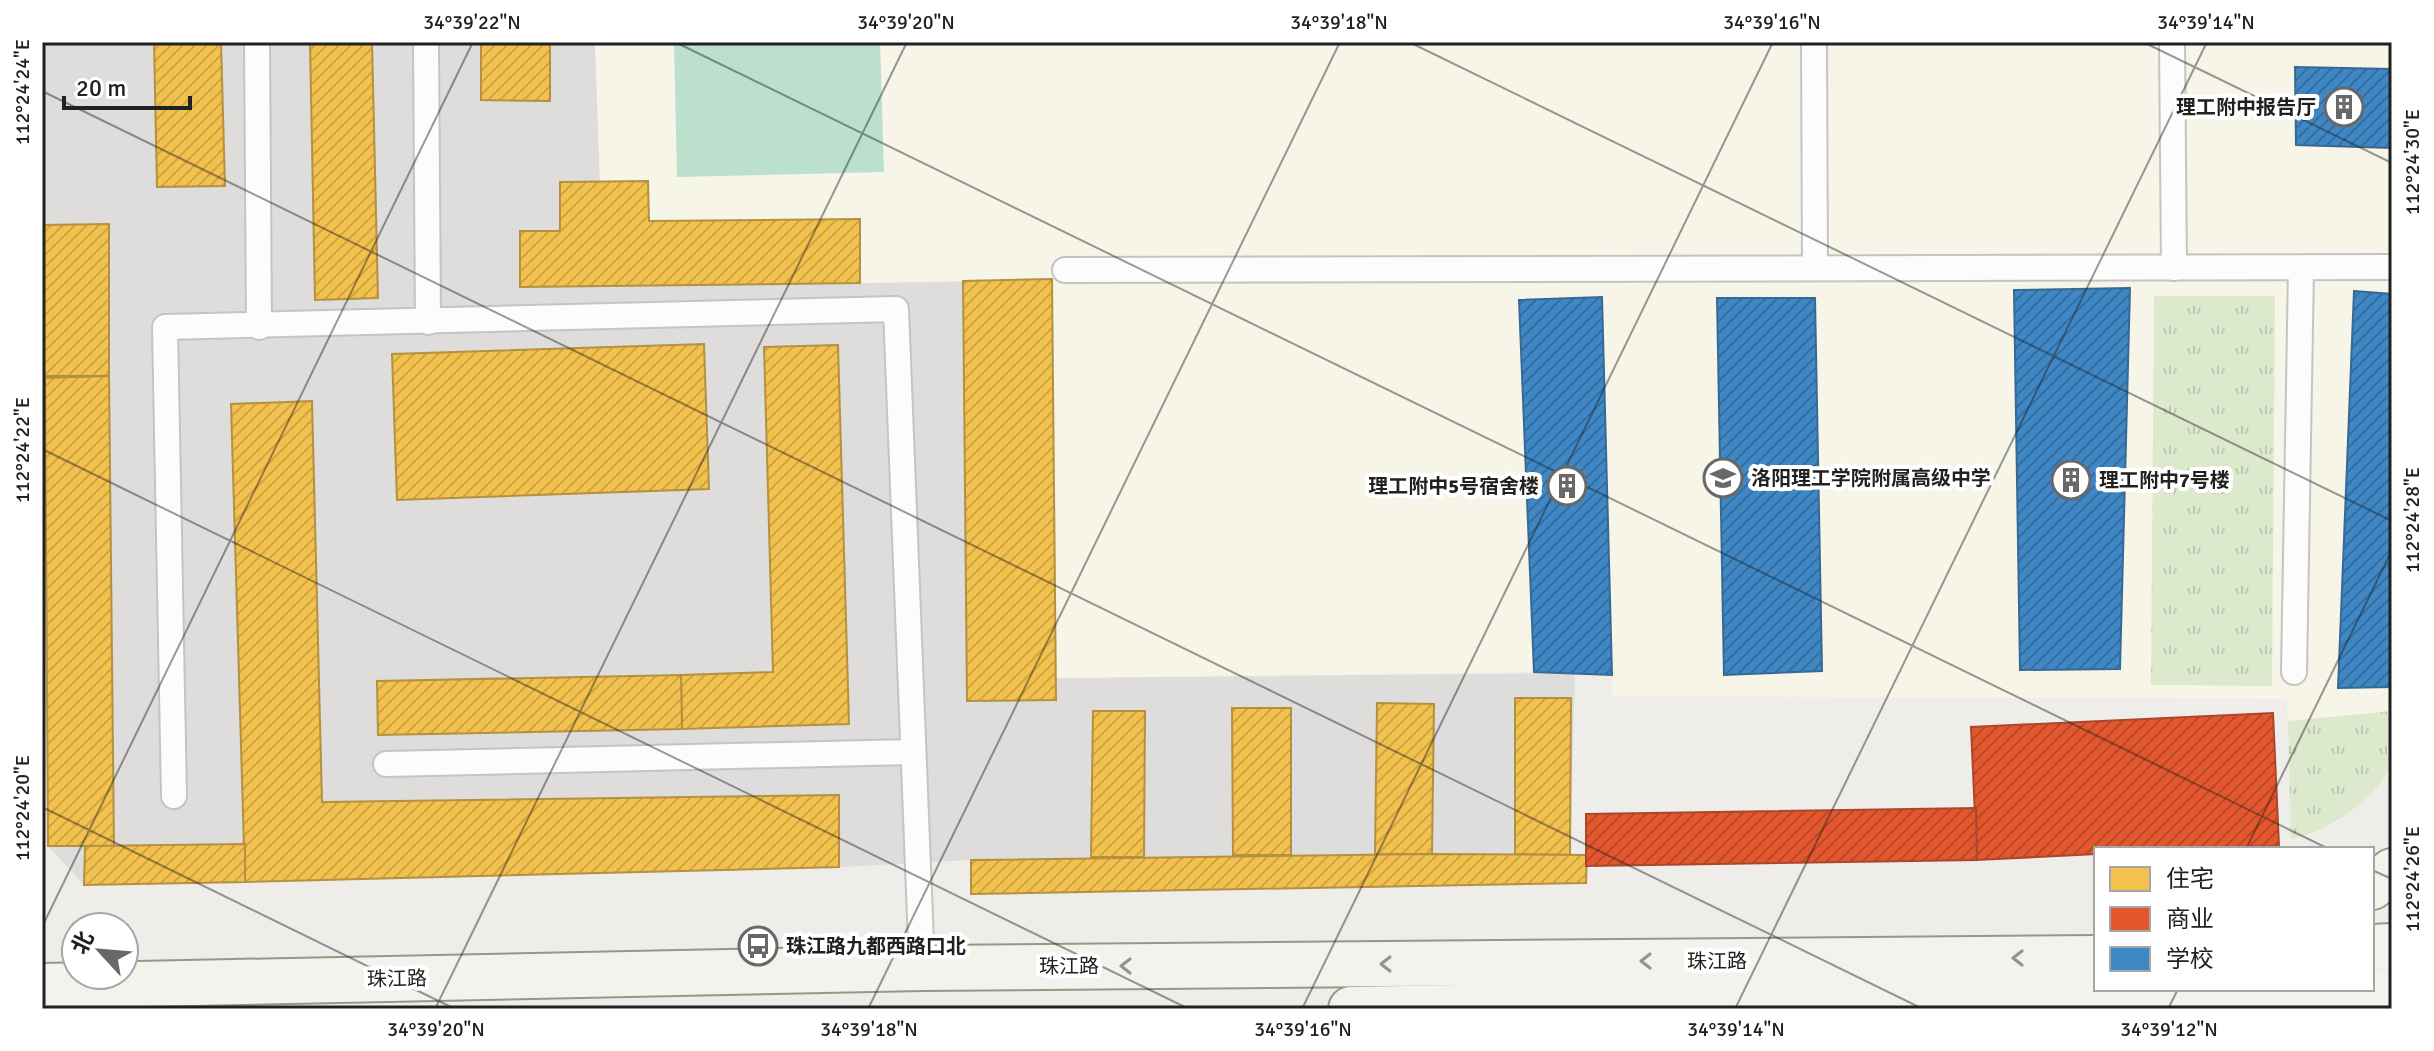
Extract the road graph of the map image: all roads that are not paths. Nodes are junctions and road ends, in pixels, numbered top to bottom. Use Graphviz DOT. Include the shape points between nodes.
graph roads {
  1 [pos="257,42"];
  2 [pos="426,42"];
  3 [pos="1814,42"];
  4 [pos="2172,42"];
  5 [pos="2392,267"];
  6 [pos="1815,268"];
  7 [pos="2174,268"];
  8 [pos="2301,268"];
  9 [pos="1065,270"];
  10 [pos="428,322"];
  11 [pos="259,327"];
  12 [pos="2294,672"];
  13 [pos="911,752"];
  14 [pos="386,764"];
  15 [pos="174,796"];
  16 [pos="2392,871"];
  17 [pos="2374,885"];
  18 [pos="2094,958"];
  19 [pos="922,968"];
  20 [pos="42,986"];
  21 [pos="2392,990"];
  22 [pos="2220,1001"];
  23 [pos="1351,1009"];
  1 -- 11 [label="lane"];
  2 -- 10 [label="lane"];
  3 -- 6 [label="lane"];
  4 -- 7 [label="lane"];
  5 -- 8 [label="lane"];
  6 -- 7 [label="lane"];
  6 -- 9 [label="lane"];
  7 -- 8 [label="lane"];
  8 -- 12 [label="lane"];
  10 -- 11 [label="lane"];
  10 -- 13 [label="lane" via="896,309"];
  11 -- 15 [label="lane" via="165,327"];
  13 -- 14 [label="lane"];
  13 -- 19 [label="lane"];
  16 -- 17 [label="main road"];
  18 -- 19 [label="main road, 珠江路, one-way"];
  19 -- 20 [label="main road, 珠江路"];
  21 -- 22 [label="main road, 珠江路"];
  22 -- 23 [label="main road, 珠江路"];
}
